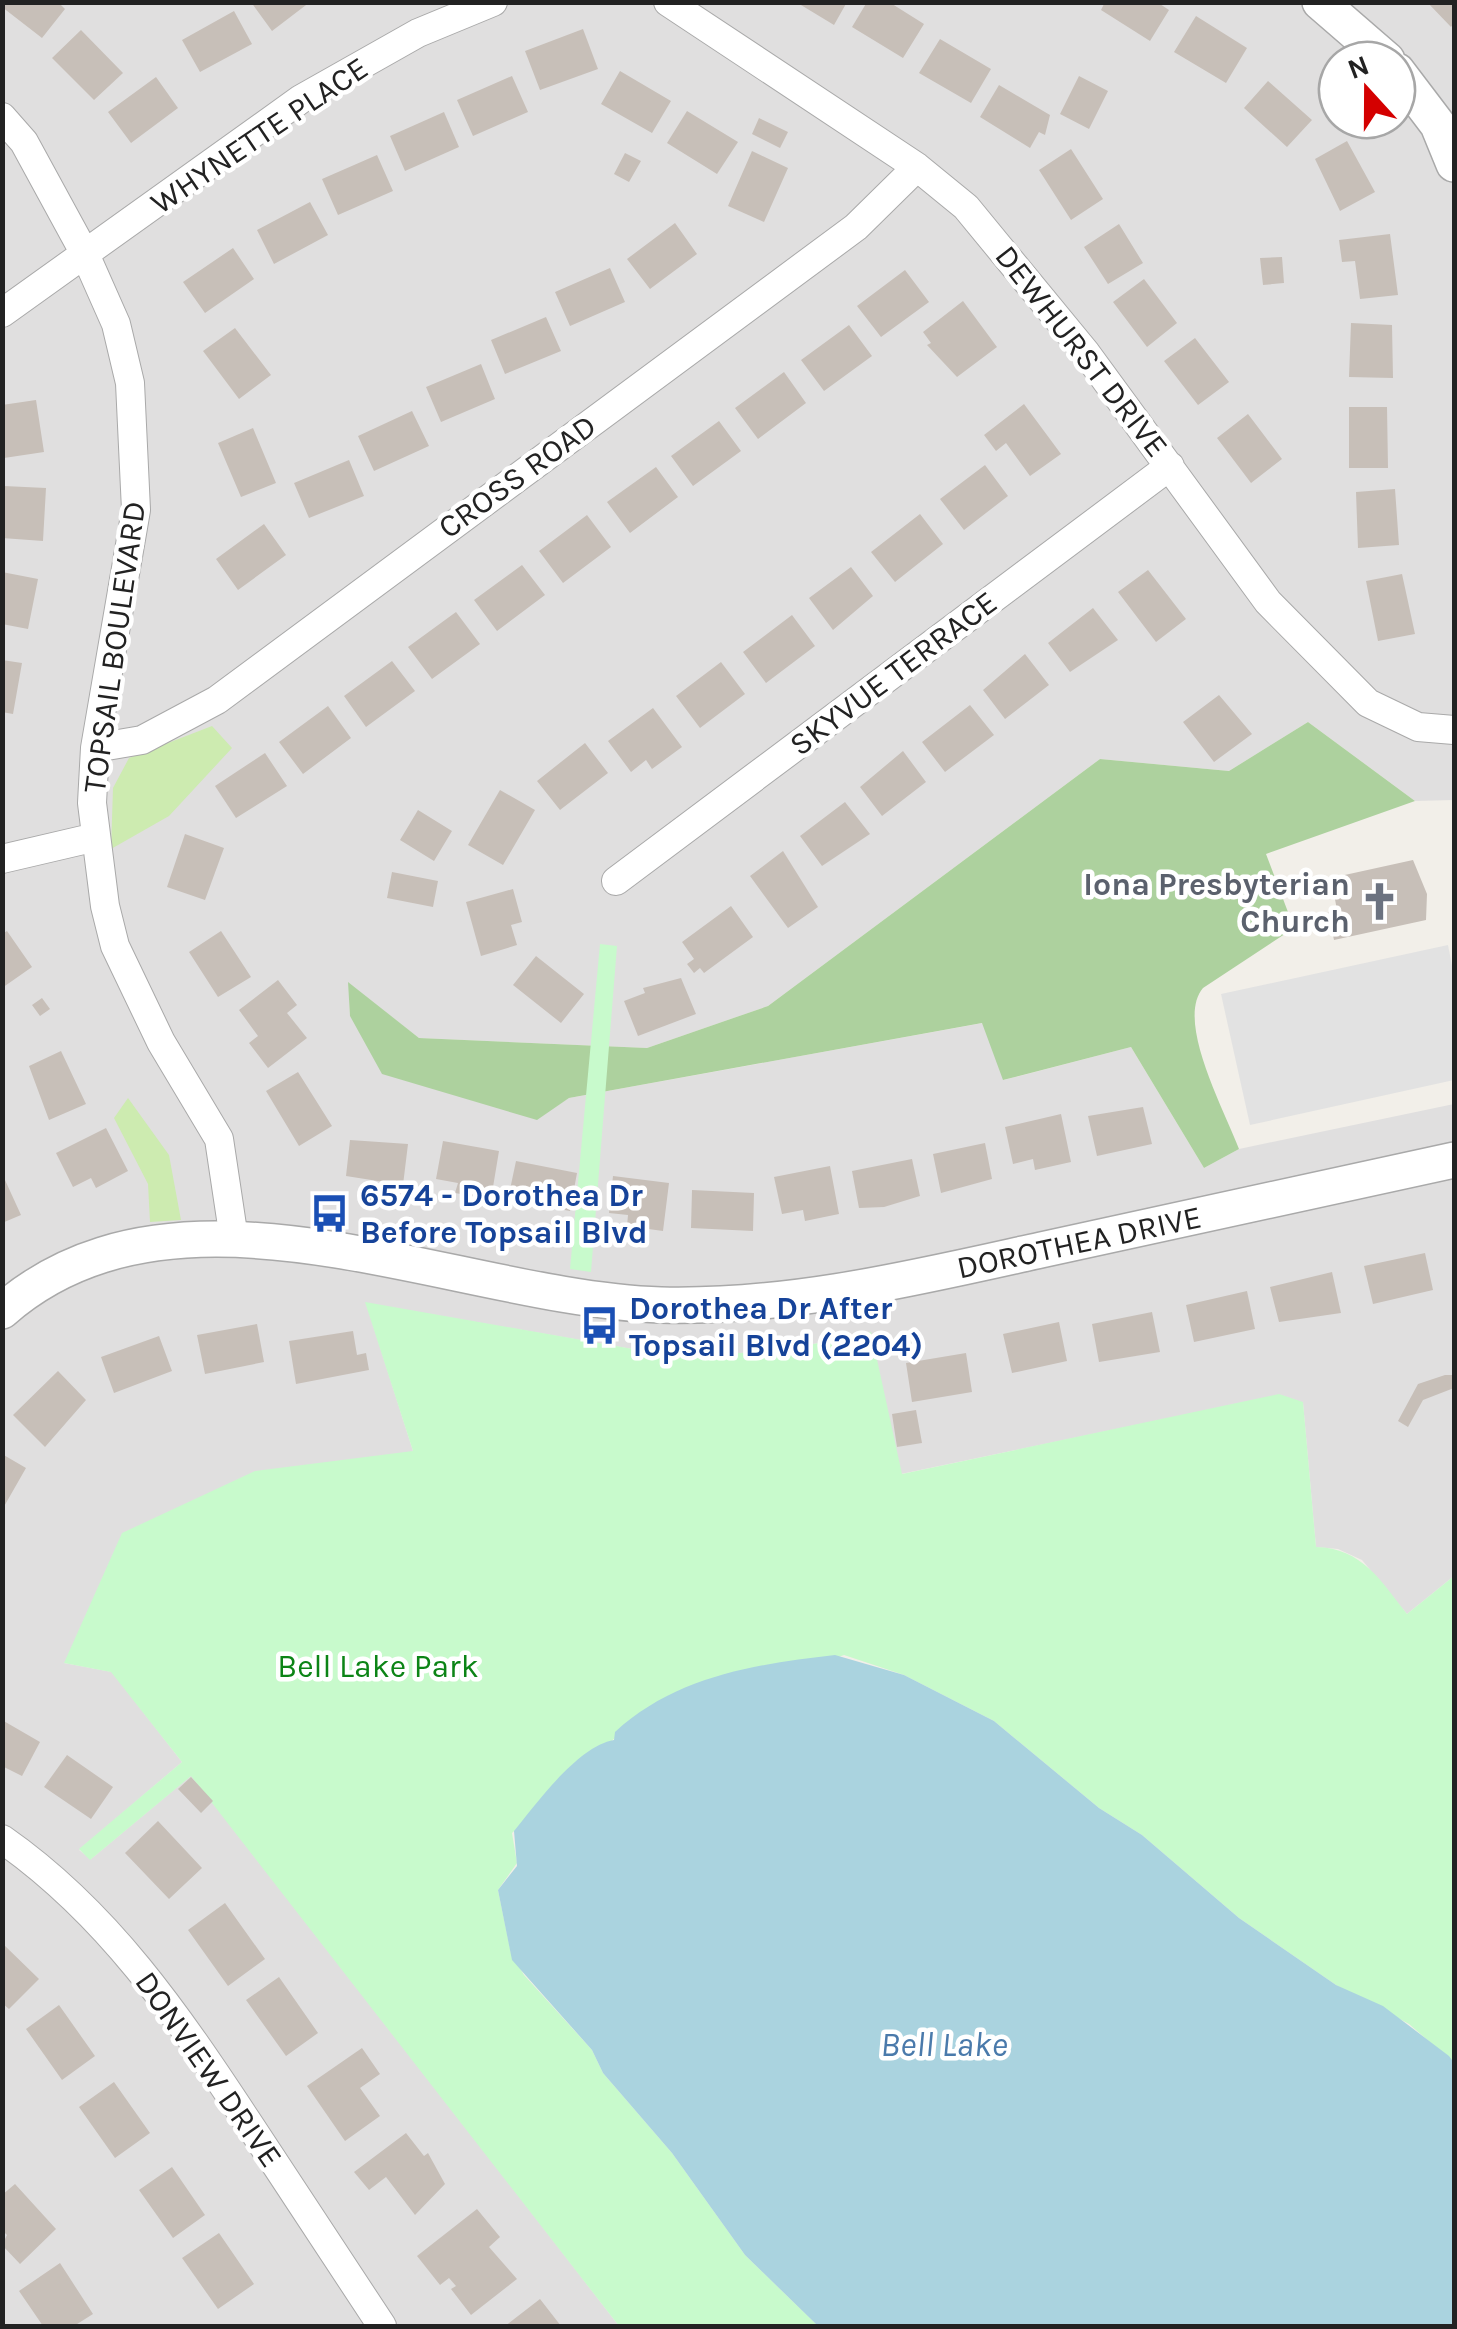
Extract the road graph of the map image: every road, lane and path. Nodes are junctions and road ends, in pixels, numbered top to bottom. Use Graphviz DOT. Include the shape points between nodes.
graph roads {
  1 [pos="493,2"];
  2 [pos="668,2"];
  3 [pos="1320,2"];
  4 [pos="1364,40"];
  5 [pos="1417,97"];
  6 [pos="2,117"];
  7 [pos="1454,164"];
  8 [pos="917,167"];
  9 [pos="85,254"];
  10 [pos="2,314"];
  11 [pos="1170,466"];
  12 [pos="1454,730"];
  13 [pos="96,748"];
  14 [pos="96,837"];
  15 [pos="2,858"];
  16 [pos="616,881"];
  17 [pos="1454,1160"];
  18 [pos="234,1239"];
  19 [pos="2,1312"];
  20 [pos="2,1839"];
  21 [pos="382,2326"];
  1 -- 9 [label="street, WHYNETTE PLACE" via="418,32 301,99"];
  2 -- 8 [label="street, DEWHURST DRIVE"];
  3 -- 4 [label="street"];
  5 -- 7 [label="street" via="1438,124"];
  6 -- 9 [label="street, TOPSAIL BOULEVARD" via="32,155"];
  8 -- 11 [label="street, DEWHURST DRIVE" via="981,221"];
  8 -- 13 [label="street, CROSS ROAD" via="856,227 217,700 142,740"];
  9 -- 10 [label="street, WHYNETTE PLACE"];
  9 -- 13 [label="street, TOPSAIL BOULEVARD" via="116,324 135,446 136,510"];
  11 -- 12 [label="street, DEWHURST DRIVE" via="1268,602 1359,697 1418,727"];
  11 -- 16 [label="street, SKYVUE TERRACE"];
  13 -- 14 [label="street, TOPSAIL BOULEVARD"];
  14 -- 15 [label="street"];
  14 -- 18 [label="street, TOPSAIL BOULEVARD" via="116,946 160,1042 218,1139"];
  17 -- 18 [label="street, DOROTHEA DRIVE" via="850,1291 728,1306 576,1296"];
  18 -- 19 [label="street, DOROTHEA DRIVE" via="114,1252 51,1278"];
  20 -- 21 [label="street, DONVIEW DRIVE" via="48,1871 111,1932 171,2006"];
}
